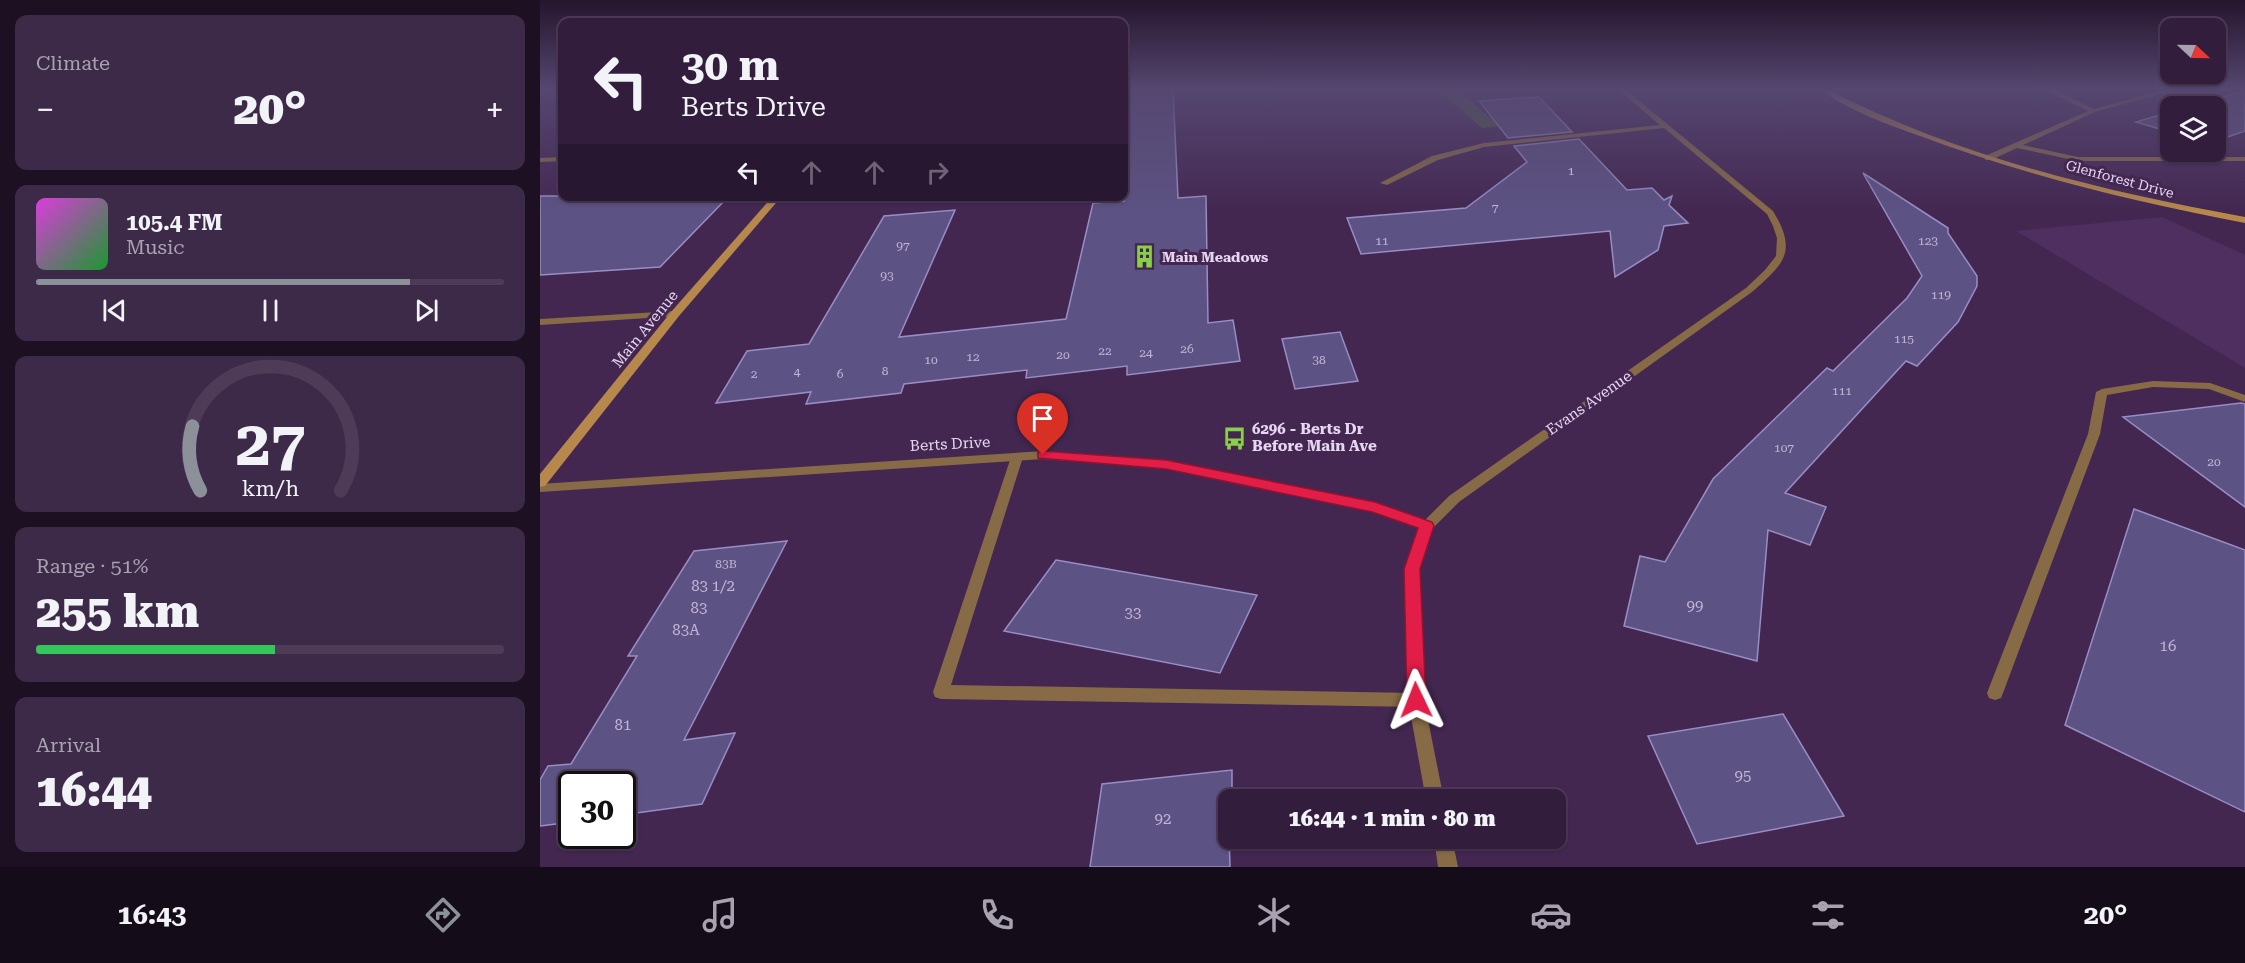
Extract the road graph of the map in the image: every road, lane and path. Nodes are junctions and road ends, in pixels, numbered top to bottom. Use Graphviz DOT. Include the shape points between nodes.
graph roads {
  1 [pos="1623,130"];
  2 [pos="1671,130"];
  3 [pos="1908,130"];
  4 [pos="2051,130"];
  5 [pos="2018,146"];
  6 [pos="1988,158"];
  7 [pos="558,159"];
  8 [pos="2245,159"];
  9 [pos="540,160"];
  10 [pos="1384,183"];
  11 [pos="774,201"];
  12 [pos="2245,220"];
  13 [pos="675,314"];
  14 [pos="540,322"];
  15 [pos="2245,399"];
  16 [pos="1017,457"];
  17 [pos="540,483"];
  18 [pos="540,488"];
  19 [pos="1427,526"];
  20 [pos="1995,693"];
  21 [pos="1416,700"];
  22 [pos="1434,789"];
  23 [pos="1445,849"];
  24 [pos="1449,867"];
  1 -- 10 [label="street" via="1484,145 1435,158"];
  2 -- 19 [label="street, Evans Avenue" via="1770,213 1782,232 1784,250 1775,267 1749,290 1454,499"];
  3 -- 6 [label="street, Glenforest Drive"];
  4 -- 5 [label="street"];
  5 -- 6 [label="street"];
  5 -- 8 [label="street" via="2078,159"];
  6 -- 12 [label="street, Glenforest Drive" via="2166,206"];
  7 -- 9 [label="street"];
  11 -- 13 [label="street, Main Avenue"];
  13 -- 14 [label="street"];
  13 -- 17 [label="street, Main Avenue"];
  15 -- 20 [label="street" via="2211,386 2153,384 2102,392 2094,434"];
  16 -- 18 [label="street, Berts Drive"];
  16 -- 19 [label="street, Berts Drive" via="1043,455 1166,464 1375,507"];
  16 -- 21 [label="street" via="941,692"];
  19 -- 21 [label="street, Evans Avenue" via="1412,569"];
  21 -- 22 [label="street, Evans Avenue"];
  23 -- 24 [label="street"];
}
